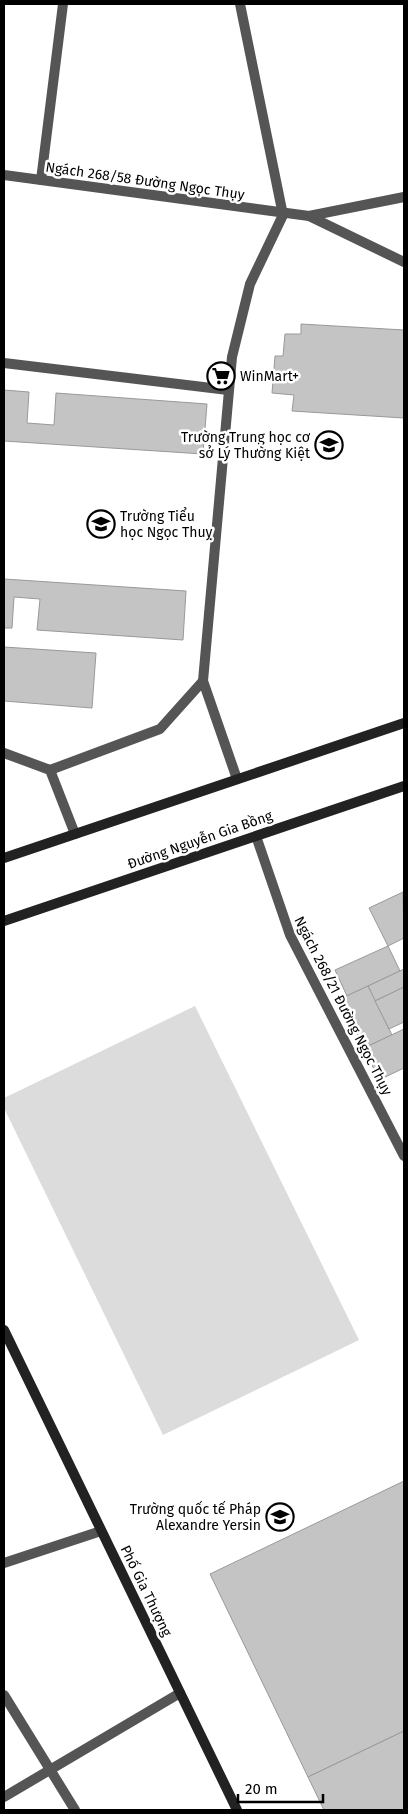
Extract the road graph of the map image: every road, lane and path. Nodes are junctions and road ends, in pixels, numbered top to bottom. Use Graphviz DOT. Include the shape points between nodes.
graph roads {
  1 [pos="63,4"];
  2 [pos="240,4"];
  3 [pos="4,175"];
  4 [pos="40,180"];
  5 [pos="404,197"];
  6 [pos="283,214"];
  7 [pos="309,216"];
  8 [pos="404,262"];
  9 [pos="4,363"];
  10 [pos="228,390"];
  11 [pos="203,681"];
  12 [pos="404,723"];
  13 [pos="4,753"];
  14 [pos="50,770"];
  15 [pos="238,780"];
  16 [pos="404,786"];
  17 [pos="75,834"];
  18 [pos="256,836"];
  19 [pos="4,858"];
  20 [pos="4,921"];
  21 [pos="404,1156"];
  22 [pos="4,1330"];
  23 [pos="101,1531"];
  24 [pos="4,1563"];
  25 [pos="180,1693"];
  26 [pos="4,1695"];
  27 [pos="51,1769"];
  28 [pos="4,1797"];
  29 [pos="75,1810"];
  30 [pos="236,1810"];
  1 -- 4 [label="street"];
  2 -- 6 [label="street"];
  3 -- 4 [label="street, Ngách 268/58 Đường Ngọc Thụy"];
  4 -- 6 [label="street, Ngách 268/58 Đường Ngọc Thụy"];
  5 -- 7 [label="street"];
  6 -- 7 [label="street, Ngách 268/58 Đường Ngọc Thụy"];
  6 -- 10 [label="street" via="250,284 232,357"];
  7 -- 8 [label="street"];
  9 -- 10 [label="street"];
  10 -- 11 [label="street"];
  11 -- 14 [label="street" via="160,729"];
  11 -- 15 [label="street"];
  12 -- 15 [label="main road"];
  13 -- 14 [label="street"];
  14 -- 17 [label="street"];
  15 -- 17 [label="main road"];
  16 -- 18 [label="main road, Đường Nguyễn Gia Bồng"];
  17 -- 19 [label="main road"];
  18 -- 20 [label="main road, Đường Nguyễn Gia Bồng"];
  18 -- 21 [label="street, Ngách 268/21 Đường Ngọc Thụy" via="290,935"];
  22 -- 23 [label="main road, Phố Gia Thượng"];
  23 -- 24 [label="street"];
  23 -- 25 [label="main road, Phố Gia Thượng"];
  25 -- 27 [label="street"];
  25 -- 30 [label="main road, Phố Gia Thượng"];
  26 -- 27 [label="street"];
  27 -- 28 [label="street"];
  27 -- 29 [label="street"];
}
